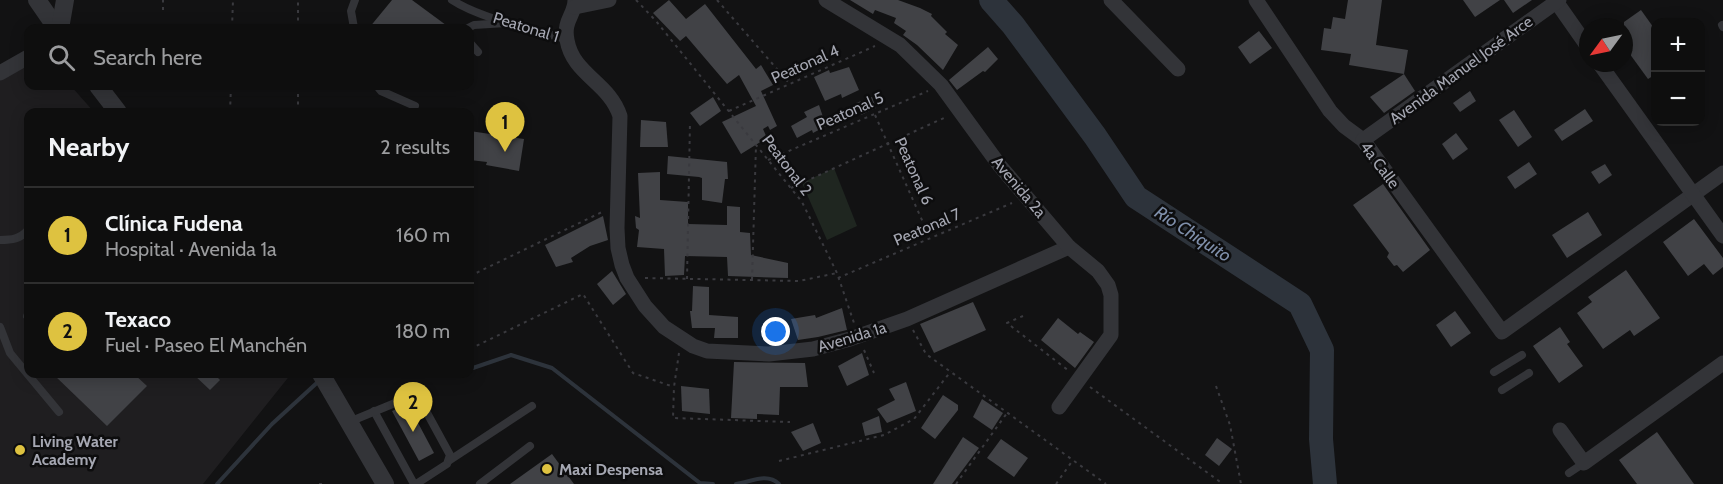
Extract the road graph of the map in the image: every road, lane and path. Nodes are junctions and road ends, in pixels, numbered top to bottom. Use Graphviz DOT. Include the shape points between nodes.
graph roads {
  1 [pos="37,0"];
  2 [pos="65,0"];
  3 [pos="163,0"];
  4 [pos="233,0"];
  5 [pos="298,0"];
  6 [pos="355,0"];
  7 [pos="452,0"];
  8 [pos="609,0"];
  9 [pos="636,0"];
  10 [pos="717,0"];
  11 [pos="826,0"];
  12 [pos="1111,0"];
  13 [pos="1256,0"];
  14 [pos="1556,1"];
  15 [pos="575,4"];
  16 [pos="163,10"];
  17 [pos="510,22"];
  18 [pos="58,24"];
  19 [pos="60,24"];
  20 [pos="232,24"];
  21 [pos="298,24"];
  22 [pos="353,24"];
  23 [pos="474,25"];
  24 [pos="1579,34"];
  25 [pos="566,39"];
  26 [pos="890,39"];
  27 [pos="474,48"];
  28 [pos="478,52"];
  29 [pos="24,59"];
  30 [pos="1178,69"];
  31 [pos="1605,72"];
  32 [pos="0,74"];
  33 [pos="790,84"];
  34 [pos="941,85"];
  35 [pos="101,90"];
  36 [pos="231,90"];
  37 [pos="298,90"];
  38 [pos="380,90"];
  39 [pos="415,106"];
  40 [pos="115,108"];
  41 [pos="230,108"];
  42 [pos="298,108"];
  43 [pos="729,111"];
  44 [pos="960,111"];
  45 [pos="874,114"];
  46 [pos="690,122"];
  47 [pos="1363,140"];
  48 [pos="888,143"];
  49 [pos="756,144"];
  50 [pos="768,160"];
  51 [pos="1723,173"];
  52 [pos="791,188"];
  53 [pos="1693,195"];
  54 [pos="1026,197"];
  55 [pos="617,204"];
  56 [pos="1723,236"];
  57 [pos="24,237"];
  58 [pos="930,238"];
  59 [pos="0,240"];
  60 [pos="1069,248"];
  61 [pos="837,273"];
  62 [pos="474,274"];
  63 [pos="627,278"];
  64 [pos="838,278"];
  65 [pos="687,279"];
  66 [pos="752,280"];
  67 [pos="1023,316"];
  68 [pos="907,319"];
  69 [pos="0,327"];
  70 [pos="858,336"];
  71 [pos="681,338"];
  72 [pos="474,347"];
  73 [pos="1522,355"];
  74 [pos="1723,363"];
  75 [pos="24,370"];
  76 [pos="951,371"];
  77 [pos="1494,372"];
  78 [pos="874,373"];
  79 [pos="1528,373"];
  80 [pos="31,378"];
  81 [pos="325,379"];
  82 [pos="1080,380"];
  83 [pos="1216,386"];
  84 [pos="674,387"];
  85 [pos="1502,390"];
  86 [pos="532,406"];
  87 [pos="1059,407"];
  88 [pos="374,411"];
  89 [pos="59,412"];
  90 [pos="1007,413"];
  91 [pos="349,422"];
  92 [pos="790,422"];
  93 [pos="1560,430"];
  94 [pos="530,446"];
  95 [pos="450,460"];
  96 [pos="1073,460"];
  97 [pos="779,461"];
  98 [pos="1584,463"];
  99 [pos="1569,473"];
  100 [pos="319,484"];
  101 [pos="326,484"];
  102 [pos="385,484"];
  103 [pos="415,484"];
  104 [pos="480,484"];
  105 [pos="956,484"];
  106 [pos="1056,484"];
  107 [pos="1106,484"];
  108 [pos="1223,484"];
  109 [pos="1241,484"];
  1 -- 18 [label="street"];
  2 -- 19 [label="street"];
  3 -- 16 [label="path"];
  4 -- 20 [label="path"];
  5 -- 21 [label="path"];
  6 -- 22 [label="lane" via="351,11"];
  7 -- 17 [label="lane, Peatonal 1"];
  8 -- 15 [label="street"];
  9 -- 43 [label="path, Peatonal 2"];
  10 -- 33 [label="path"];
  11 -- 26 [label="street, Avenida 2a"];
  12 -- 30 [label="street"];
  13 -- 47 [label="street, 4a Calle" via="1330,111"];
  14 -- 24 [label="street"];
  14 -- 47 [label="street, Avenida Manuel José Arce"];
  15 -- 25 [label="street" via="567,20"];
  17 -- 23 [label="lane"];
  17 -- 25 [label="lane, Peatonal 1"];
  25 -- 55 [label="street, Avenida 1a" via="571,57 608,93 620,116"];
  26 -- 33 [label="path, Peatonal 4"];
  26 -- 34 [label="street, Avenida 2a"];
  27 -- 28 [label="lane"];
  29 -- 32 [label="street"];
  31 -- 53 [label="street"];
  33 -- 43 [label="path, Peatonal 4"];
  34 -- 44 [label="street, Avenida 2a"];
  34 -- 45 [label="path, Peatonal 5"];
  35 -- 40 [label="street"];
  36 -- 41 [label="path"];
  37 -- 42 [label="path"];
  38 -- 39 [label="lane"];
  43 -- 49 [label="path, Peatonal 2"];
  44 -- 48 [label="path"];
  44 -- 54 [label="street, Avenida 2a"];
  45 -- 48 [label="path, Peatonal 6"];
  45 -- 50 [label="path, Peatonal 5"];
  46 -- 65 [label="path"];
  47 -- 53 [label="street, 4a Calle" via="1502,332"];
  48 -- 52 [label="path"];
  48 -- 58 [label="path, Peatonal 6"];
  49 -- 50 [label="path, Peatonal 2"];
  49 -- 66 [label="path"];
  50 -- 52 [label="path, Peatonal 2"];
  51 -- 53 [label="street"];
  52 -- 61 [label="path, Peatonal 2" via="802,202"];
  53 -- 56 [label="street"];
  54 -- 58 [label="path, Peatonal 7"];
  54 -- 60 [label="street, Avenida 2a"];
  55 -- 62 [label="path"];
  55 -- 63 [label="street, Avenida 1a" via="618,248"];
  57 -- 59 [label="lane"];
  58 -- 64 [label="path, Peatonal 7"];
  60 -- 68 [label="street, Avenida 1a"];
  60 -- 82 [label="street, Avenida 2a" via="1098,271 1111,295 1111,335"];
  61 -- 64 [label="path, Peatonal 2"];
  61 -- 66 [label="path" via="799,281"];
  63 -- 65 [label="path"];
  63 -- 71 [label="street, Avenida 1a" via="645,306 664,327"];
  64 -- 70 [label="path, Peatonal 2"];
  65 -- 66 [label="path"];
  67 -- 82 [label="path" via="1007,323"];
  68 -- 70 [label="street, Avenida 1a"];
  68 -- 76 [label="path" via="927,354"];
  69 -- 75 [label="lane" via="10,353"];
  70 -- 71 [label="street, Avenida 1a" via="813,349 770,354 707,351"];
  70 -- 78 [label="path, Peatonal 2"];
  71 -- 84 [label="path"];
  72 -- 84 [label="path" via="583,294 633,373"];
  73 -- 77 [label="lane"];
  74 -- 98 [label="street"];
  76 -- 90 [label="path"];
  76 -- 97 [label="path" via="914,419 884,435"];
  79 -- 85 [label="lane"];
  80 -- 89 [label="lane"];
  81 -- 91 [label="street"];
  82 -- 87 [label="street, Avenida 2a"];
  82 -- 108 [label="path"];
  83 -- 109 [label="path" via="1230,425"];
  84 -- 92 [label="path" via="673,418"];
  86 -- 95 [label="lane"];
  88 -- 91 [label="lane"];
  88 -- 95 [label="lane" via="417,397"];
  88 -- 103 [label="lane"];
  90 -- 96 [label="path"];
  90 -- 105 [label="path"];
  91 -- 102 [label="street"];
  93 -- 98 [label="street"];
  94 -- 104 [label="lane"];
  95 -- 103 [label="lane"];
  96 -- 106 [label="path"];
  96 -- 107 [label="path"];
  98 -- 99 [label="lane"];
  100 -- 101 [label="path"];
}
